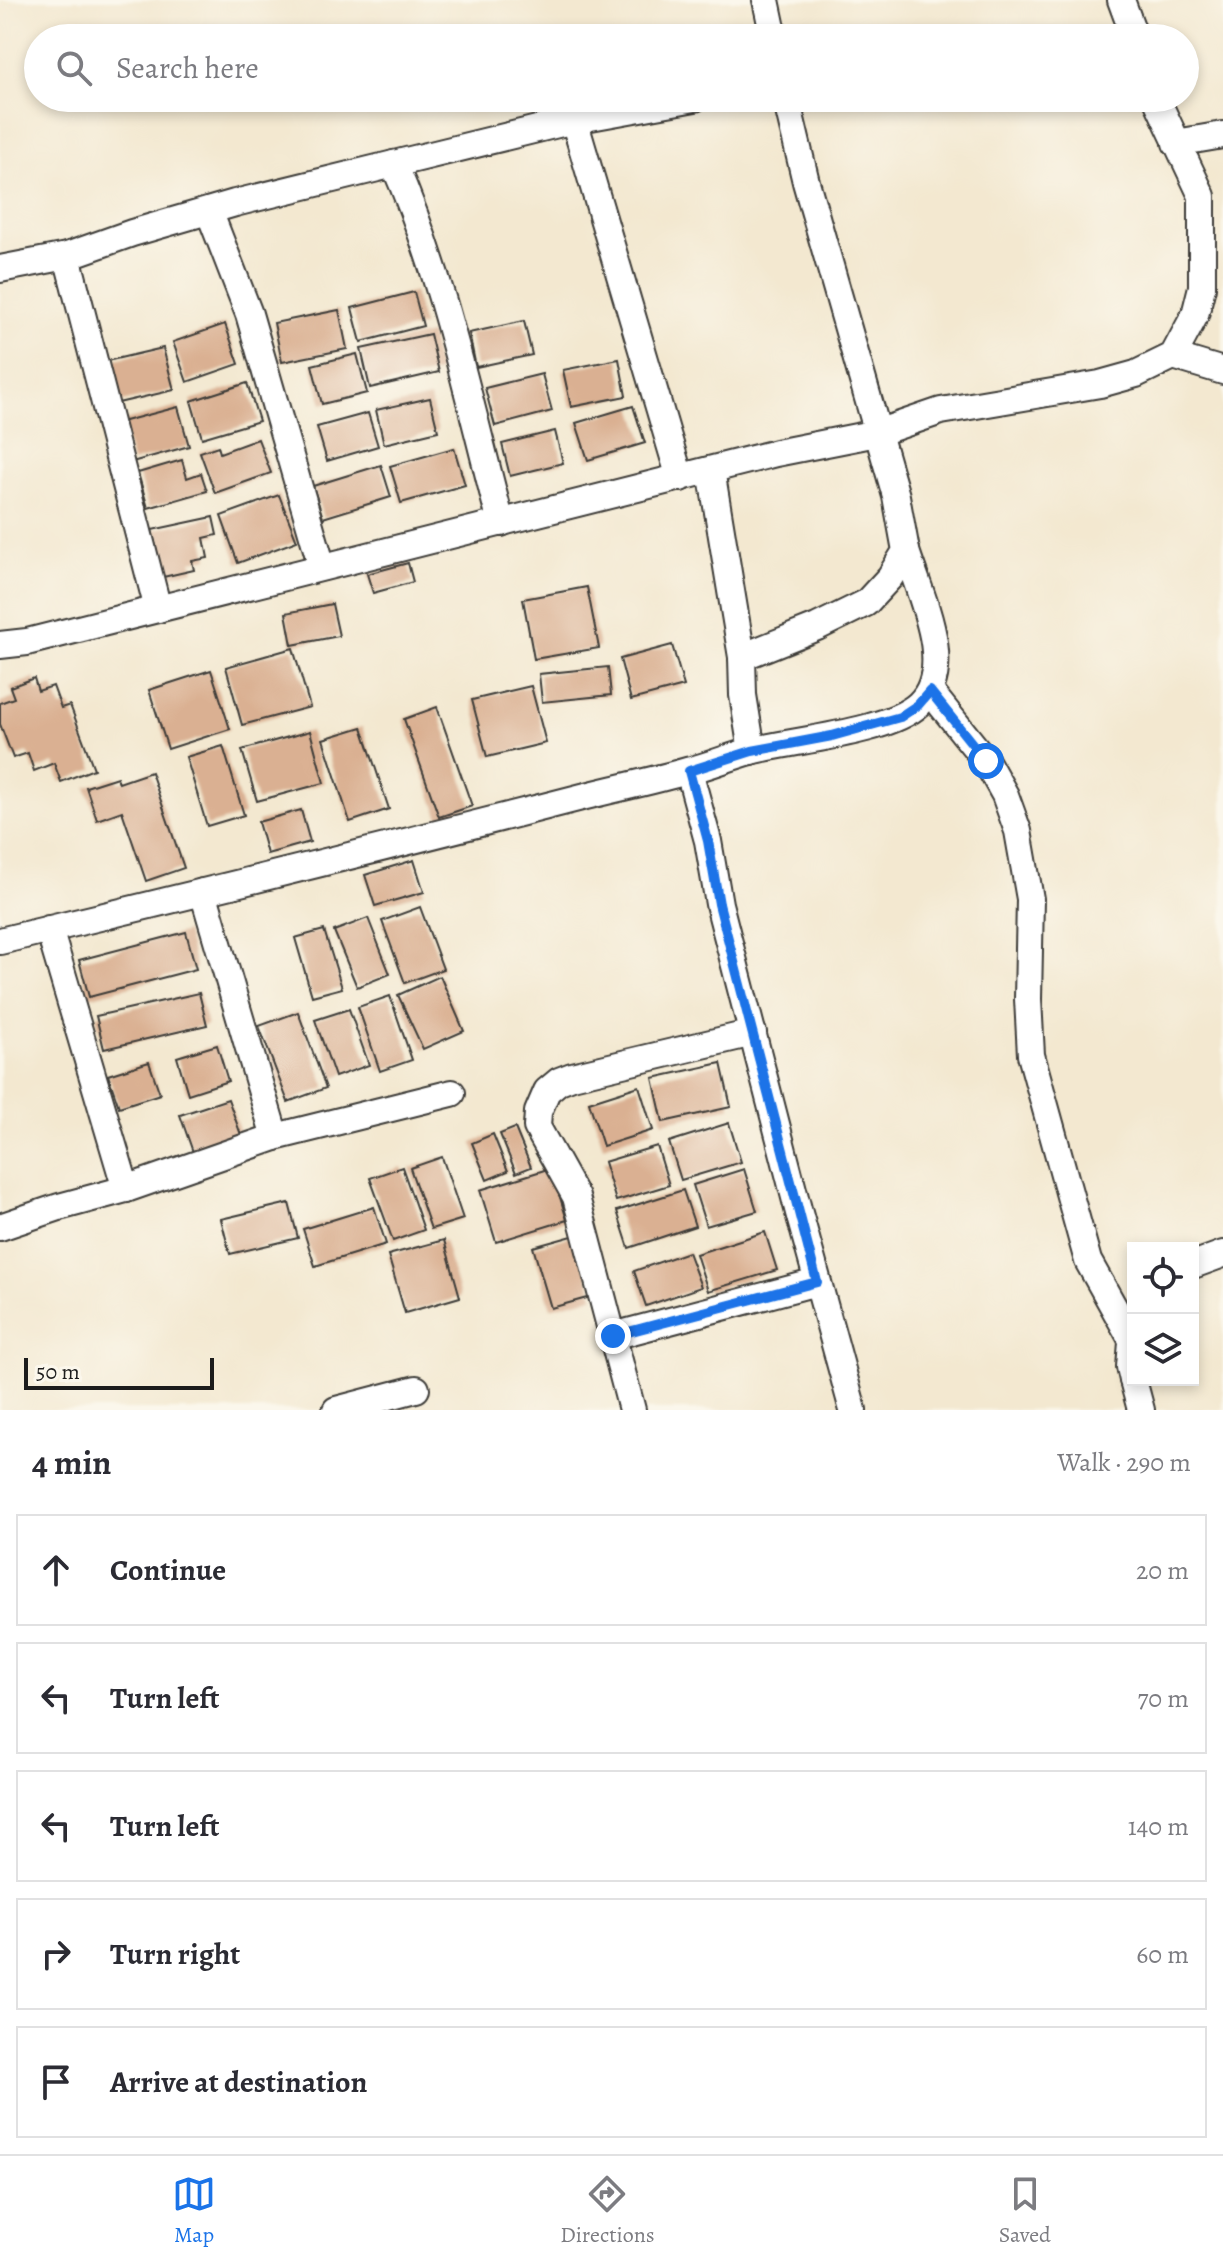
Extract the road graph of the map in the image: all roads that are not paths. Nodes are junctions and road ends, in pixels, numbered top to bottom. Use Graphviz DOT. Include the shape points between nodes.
graph roads {
  1 [pos="766,0"];
  2 [pos="1121,0"];
  3 [pos="771,24"];
  4 [pos="1130,24"];
  5 [pos="618,112"];
  6 [pos="789,112"];
  7 [pos="1162,112"];
  8 [pos="574,120"];
  9 [pos="1223,135"];
  10 [pos="1176,143"];
  11 [pos="394,164"];
  12 [pos="209,211"];
  13 [pos="67,256"];
  14 [pos="0,269"];
  15 [pos="1173,356"];
  16 [pos="1223,371"];
  17 [pos="877,433"];
  18 [pos="711,470"];
  19 [pos="680,478"];
  20 [pos="501,523"];
  21 [pos="906,551"];
  22 [pos="322,567"];
  23 [pos="158,609"];
  24 [pos="0,645"];
  25 [pos="742,657"];
  26 [pos="930,691"];
  27 [pos="752,751"];
  28 [pos="689,771"];
  29 [pos="203,892"];
  30 [pos="49,929"];
  31 [pos="0,941"];
  32 [pos="753,1033"];
  33 [pos="452,1093"];
  34 [pos="275,1137"];
  35 [pos="126,1189"];
  36 [pos="0,1227"];
  37 [pos="1223,1254"];
  38 [pos="1199,1263"];
  39 [pos="817,1282"];
  40 [pos="1127,1326"];
  41 [pos="613,1336"];
  42 [pos="1135,1386"];
  43 [pos="416,1389"];
  44 [pos="336,1410"];
  45 [pos="632,1410"];
  46 [pos="853,1410"];
  47 [pos="1141,1410"];
  1 -- 3 [label="street"];
  2 -- 4 [label="street"];
  5 -- 8 [label="street"];
  6 -- 17 [label="street"];
  7 -- 10 [label="street"];
  8 -- 11 [label="street"];
  8 -- 19 [label="street"];
  9 -- 10 [label="street"];
  10 -- 15 [label="street" via="1202,196 1202,287 1195,315"];
  11 -- 12 [label="street"];
  11 -- 20 [label="street" via="435,269"];
  12 -- 13 [label="street"];
  12 -- 22 [label="street" via="249,314"];
  13 -- 14 [label="street"];
  13 -- 23 [label="street"];
  15 -- 16 [label="street"];
  15 -- 17 [label="street" via="1100,384 941,411"];
  17 -- 18 [label="street"];
  17 -- 21 [label="street"];
  18 -- 19 [label="street"];
  18 -- 25 [label="street"];
  19 -- 20 [label="street"];
  20 -- 22 [label="street"];
  21 -- 25 [label="street" via="866,603"];
  21 -- 26 [label="street" via="936,652"];
  22 -- 23 [label="street"];
  23 -- 24 [label="street"];
  25 -- 27 [label="street"];
  26 -- 27 [label="street" via="900,717"];
  26 -- 40 [label="street" via="986,761 1018,831 1030,899 1031,1055 1088,1261"];
  27 -- 28 [label="street"];
  28 -- 29 [label="street"];
  28 -- 32 [label="street"];
  29 -- 30 [label="street"];
  29 -- 34 [label="street"];
  30 -- 31 [label="street"];
  30 -- 35 [label="street"];
  32 -- 39 [label="street"];
  32 -- 41 [label="street" via="572,1076 547,1091 537,1127 576,1197"];
  33 -- 34 [label="street"];
  34 -- 35 [label="street"];
  35 -- 36 [label="street"];
  37 -- 38 [label="street"];
  39 -- 41 [label="street"];
  39 -- 46 [label="street"];
  41 -- 45 [label="street"];
  42 -- 47 [label="street"];
  43 -- 44 [label="street"];
}
